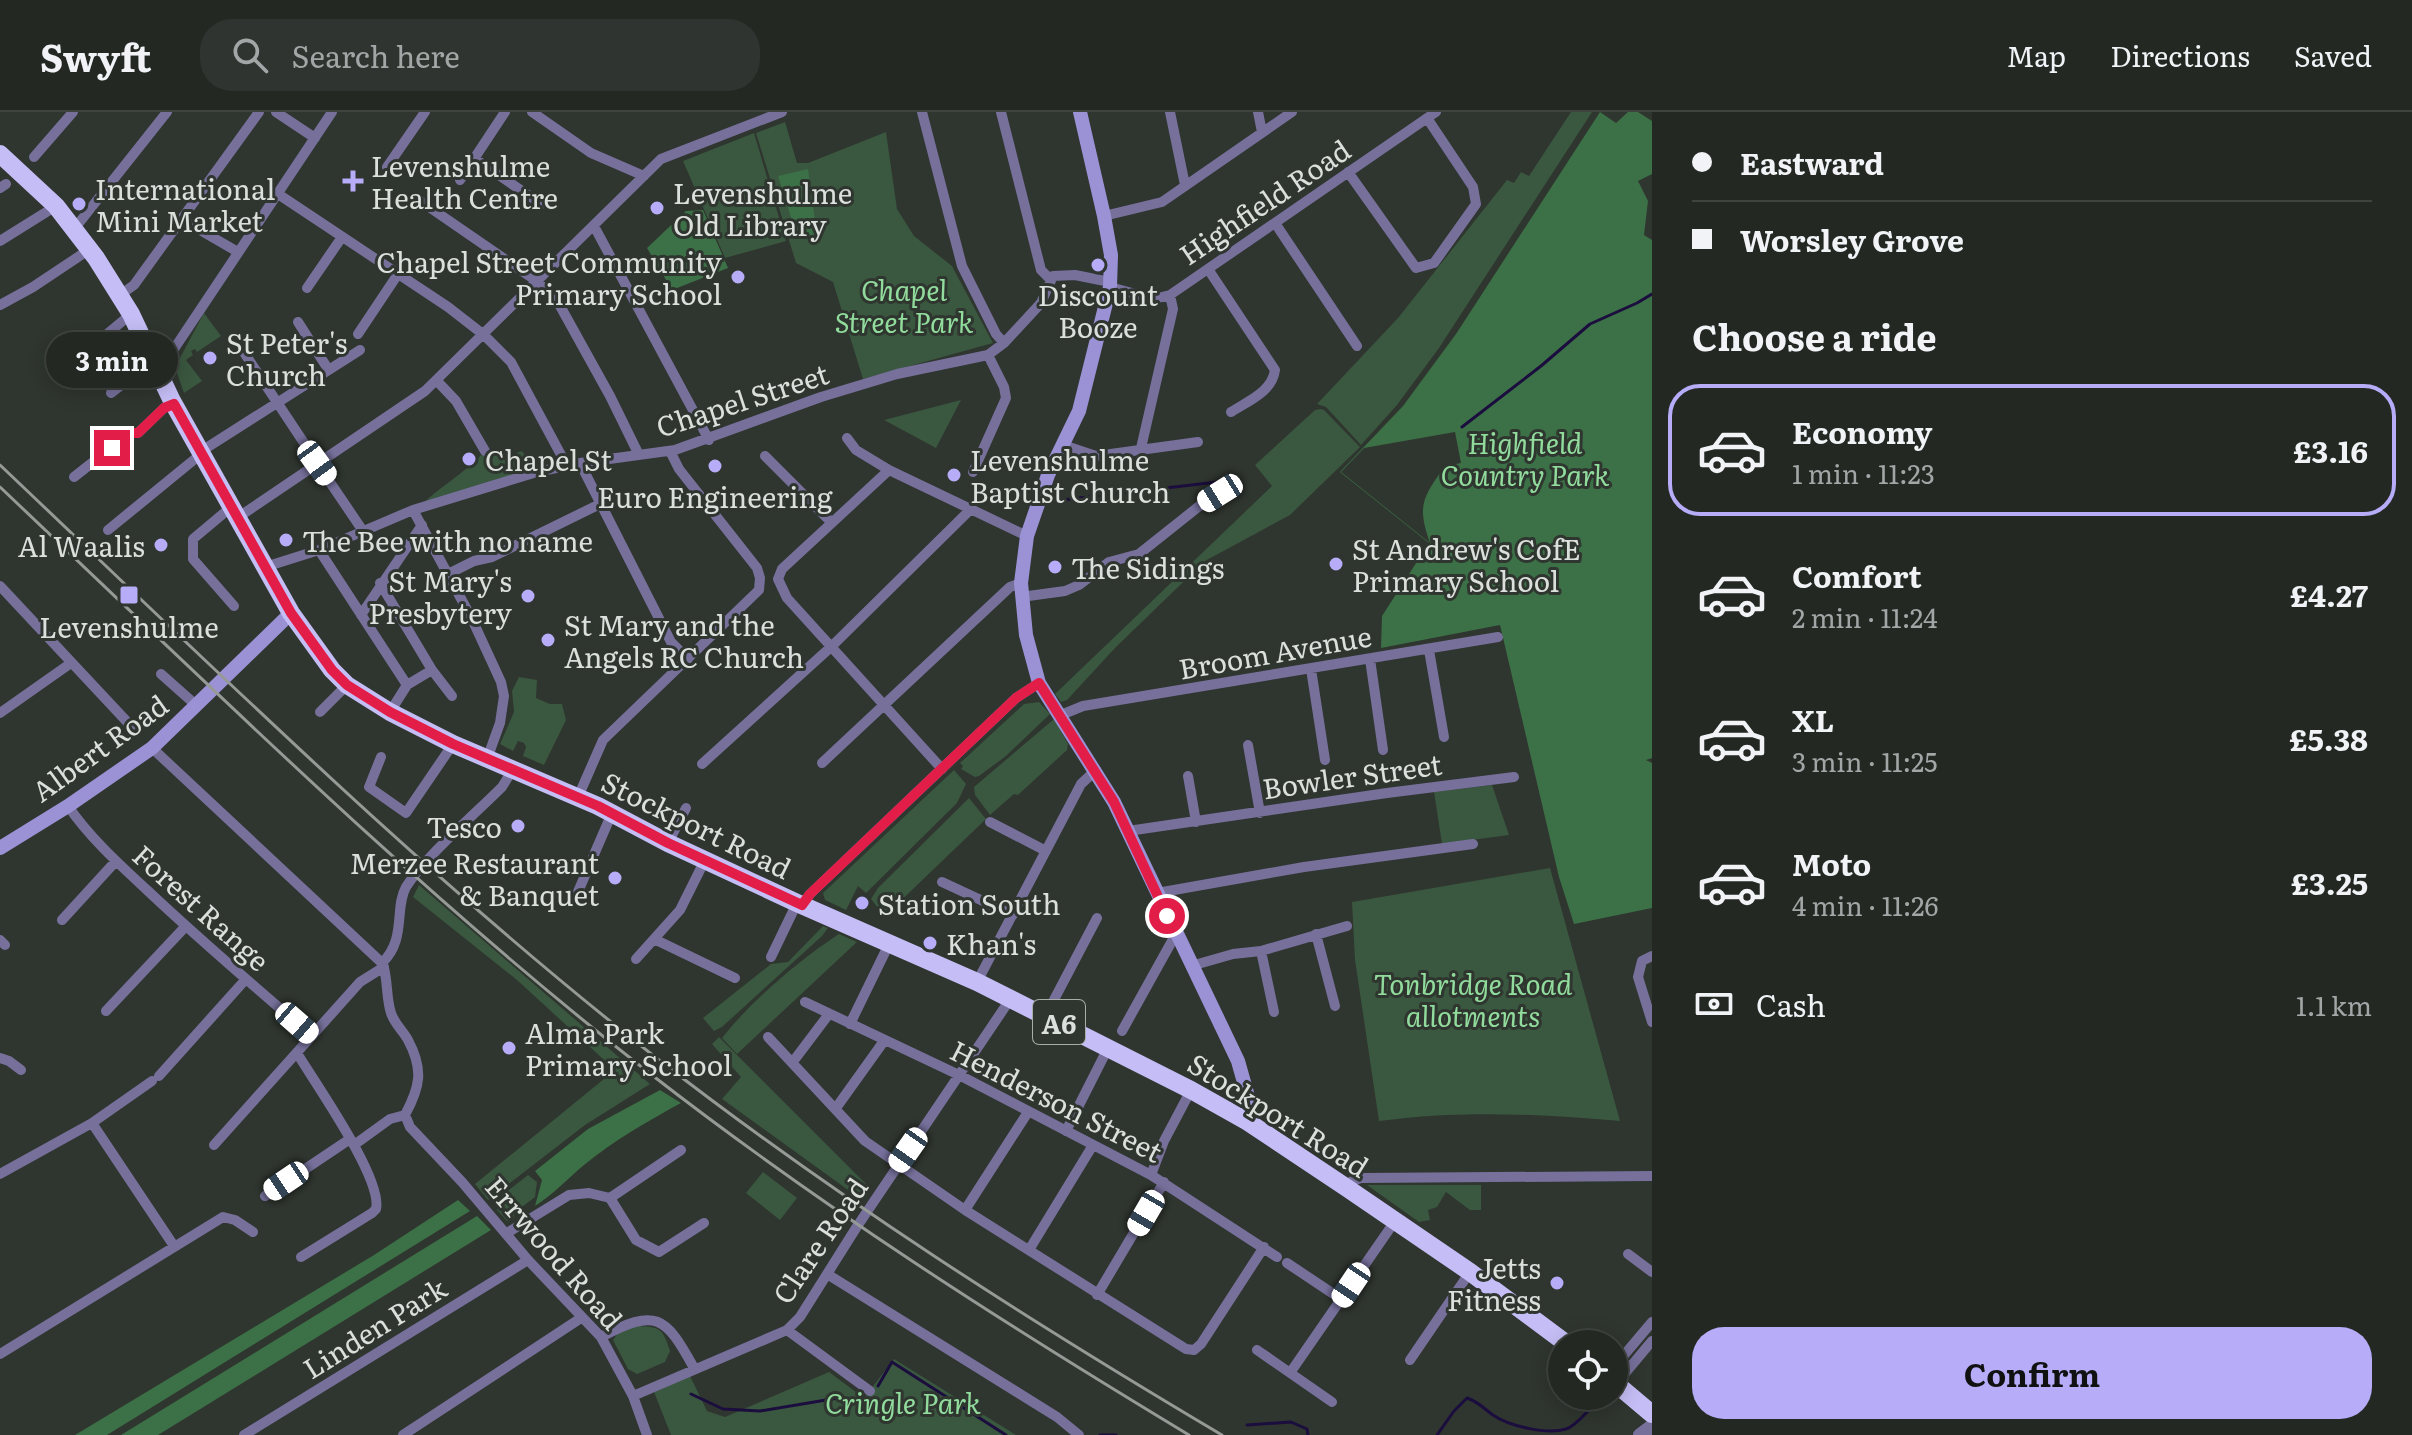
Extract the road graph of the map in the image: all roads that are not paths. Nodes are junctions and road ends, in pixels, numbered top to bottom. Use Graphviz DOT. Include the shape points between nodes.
graph roads {
  1 [pos="73,112"];
  2 [pos="167,112"];
  3 [pos="259,112"];
  4 [pos="276,112"];
  5 [pos="332,112"];
  6 [pos="425,112"];
  7 [pos="505,112"];
  8 [pos="532,112"];
  9 [pos="782,112"];
  10 [pos="922,112"];
  11 [pos="1001,112"];
  12 [pos="1080,112"];
  13 [pos="1170,112"];
  14 [pos="1258,112"];
  15 [pos="1292,112"];
  16 [pos="1432,115"];
  17 [pos="1262,132"];
  18 [pos="315,138"];
  19 [pos="0,154"];
  20 [pos="34,157"];
  21 [pos="474,158"];
  22 [pos="387,167"];
  23 [pos="1348,172"];
  24 [pos="644,176"];
  25 [pos="460,180"];
  26 [pos="1185,185"];
  27 [pos="278,194"];
  28 [pos="416,198"];
  29 [pos="541,204"];
  30 [pos="56,206"];
  31 [pos="1104,216"];
  32 [pos="181,219"];
  33 [pos="1275,223"];
  34 [pos="594,226"];
  35 [pos="75,228"];
  36 [pos="342,237"];
  37 [pos="0,241"];
  38 [pos="90,249"];
  39 [pos="238,252"];
  40 [pos="1208,269"];
  41 [pos="398,274"];
  42 [pos="1050,279"];
  43 [pos="538,282"];
  44 [pos="1110,285"];
  45 [pos="307,288"];
  46 [pos="120,295"];
  47 [pos="1170,295"];
  48 [pos="0,305"];
  49 [pos="131,314"];
  50 [pos="298,322"];
  51 [pos="358,334"];
  52 [pos="484,335"];
  53 [pos="1004,343"];
  54 [pos="1357,346"];
  55 [pos="360,350"];
  56 [pos="245,354"];
  57 [pos="988,355"];
  58 [pos="57,357"];
  59 [pos="157,365"];
  60 [pos="328,369"];
  61 [pos="437,381"];
  62 [pos="111,393"];
  63 [pos="276,402"];
  64 [pos="174,404"];
  65 [pos="1231,412"];
  66 [pos="847,438"];
  67 [pos="709,440"];
  68 [pos="1198,442"];
  69 [pos="1063,445"];
  70 [pos="1141,448"];
  71 [pos="485,451"];
  72 [pos="670,451"];
  73 [pos="310,452"];
  74 [pos="201,453"];
  75 [pos="639,455"];
  76 [pos="765,456"];
  77 [pos="317,463"];
  78 [pos="580,463"];
  79 [pos="567,466"];
  80 [pos="889,470"];
  81 [pos="973,472"];
  82 [pos="74,477"];
  83 [pos="1220,493"];
  84 [pos="602,503"];
  85 [pos="971,509"];
  86 [pos="413,510"];
  87 [pos="233,513"];
  88 [pos="832,523"];
  89 [pos="422,525"];
  90 [pos="108,530"];
  91 [pos="363,531"];
  92 [pos="1027,536"];
  93 [pos="319,550"];
  94 [pos="265,567"];
  95 [pos="448,574"];
  96 [pos="380,583"];
  97 [pos="0,586"];
  98 [pos="1021,590"];
  99 [pos="234,606"];
  100 [pos="291,613"];
  101 [pos="361,615"];
  102 [pos="1498,637"];
  103 [pos="832,646"];
  104 [pos="1429,650"];
  105 [pos="688,659"];
  106 [pos="1370,659"];
  107 [pos="71,663"];
  108 [pos="1311,669"];
  109 [pos="432,670"];
  110 [pos="161,674"];
  111 [pos="347,685"];
  112 [pos="407,685"];
  113 [pos="1042,688"];
  114 [pos="452,696"];
  115 [pos="884,704"];
  116 [pos="197,706"];
  117 [pos="320,712"];
  118 [pos="390,712"];
  119 [pos="0,713"];
  120 [pos="1063,718"];
  121 [pos="131,726"];
  122 [pos="1444,737"];
  123 [pos="453,744"];
  124 [pos="1248,745"];
  125 [pos="152,748"];
  126 [pos="1383,750"];
  127 [pos="381,757"];
  128 [pos="487,759"];
  129 [pos="1325,760"];
  130 [pos="822,763"];
  131 [pos="702,764"];
  132 [pos="513,769"];
  133 [pos="942,769"];
  134 [pos="1096,770"];
  135 [pos="1188,776"];
  136 [pos="1514,777"];
  137 [pos="578,797"];
  138 [pos="68,806"];
  139 [pos="686,808"];
  140 [pos="612,813"];
  141 [pos="1260,813"];
  142 [pos="990,822"];
  143 [pos="1196,822"];
  144 [pos="1128,831"];
  145 [pos="668,843"];
  146 [pos="1473,844"];
  147 [pos="0,848"];
  148 [pos="1046,851"];
  149 [pos="705,860"];
  150 [pos="116,861"];
  151 [pos="942,882"];
  152 [pos="1157,893"];
  153 [pos="574,901"];
  154 [pos="799,904"];
  155 [pos="1013,915"];
  156 [pos="1097,918"];
  157 [pos="62,920"];
  158 [pos="1347,926"];
  159 [pos="185,927"];
  160 [pos="1316,934"];
  161 [pos="1178,938"];
  162 [pos="654,939"];
  163 [pos="889,944"];
  164 [pos="1261,951"];
  165 [pos="1652,956"];
  166 [pos="771,957"];
  167 [pos="636,959"];
  168 [pos="383,965"];
  169 [pos="1191,966"];
  170 [pos="735,978"];
  171 [pos="246,979"];
  172 [pos="977,982"];
  173 [pos="1011,998"];
  174 [pos="805,1002"];
  175 [pos="1335,1006"];
  176 [pos="106,1011"];
  177 [pos="1274,1012"];
  178 [pos="829,1014"];
  179 [pos="1046,1015"];
  180 [pos="1652,1022"];
  181 [pos="850,1024"];
  182 [pos="1122,1031"];
  183 [pos="312,1036"];
  184 [pos="768,1037"];
  185 [pos="884,1041"];
  186 [pos="1109,1046"];
  187 [pos="297,1053"];
  188 [pos="0,1058"];
  189 [pos="792,1063"];
  190 [pos="21,1070"];
  191 [pos="959,1075"];
  192 [pos="1191,1090"];
  193 [pos="836,1108"];
  194 [pos="1028,1112"];
  195 [pos="405,1115"];
  196 [pos="1248,1122"];
  197 [pos="92,1123"];
  198 [pos="1066,1131"];
  199 [pos="352,1142"];
  200 [pos="214,1145"];
  201 [pos="1093,1145"];
  202 [pos="681,1150"];
  203 [pos="897,1165"];
  204 [pos="0,1174"];
  205 [pos="1151,1175"];
  206 [pos="1652,1176"];
  207 [pos="1164,1182"];
  208 [pos="1347,1188"];
  209 [pos="265,1196"];
  210 [pos="610,1198"];
  211 [pos="965,1210"];
  212 [pos="1395,1221"];
  213 [pos="704,1223"];
  214 [pos="253,1232"];
  215 [pos="507,1233"];
  216 [pos="174,1246"];
  217 [pos="1264,1247"];
  218 [pos="1029,1250"];
  219 [pos="1628,1254"];
  220 [pos="301,1257"];
  221 [pos="528,1260"];
  222 [pos="1470,1272"];
  223 [pos="1652,1272"];
  224 [pos="827,1274"];
  225 [pos="1097,1295"];
  226 [pos="1341,1299"];
  227 [pos="581,1318"];
  228 [pos="1652,1322"];
  229 [pos="787,1330"];
  230 [pos="1548,1330"];
  231 [pos="601,1337"];
  232 [pos="1652,1341"];
  233 [pos="1257,1350"];
  234 [pos="0,1354"];
  235 [pos="1628,1358"];
  236 [pos="1410,1360"];
  237 [pos="1628,1365"];
  238 [pos="694,1368"];
  239 [pos="1290,1373"];
  240 [pos="870,1391"];
  241 [pos="1628,1391"];
  242 [pos="633,1396"];
  243 [pos="1332,1402"];
  244 [pos="1652,1414"];
  245 [pos="1652,1426"];
  246 [pos="244,1435"];
  247 [pos="403,1435"];
  248 [pos="647,1435"];
  249 [pos="1079,1435"];
  250 [pos="1640,1435"];
  1 -- 20 [label="street"];
  2 -- 35 [label="street"];
  3 -- 32 [label="street"];
  4 -- 18 [label="street"];
  5 -- 18 [label="street"];
  6 -- 22 [label="street"];
  7 -- 21 [label="street"];
  8 -- 24 [label="street" via="591,153"];
  9 -- 24 [label="street" via="661,159"];
  10 -- 53 [label="street" via="962,266"];
  11 -- 42 [label="street" via="1041,270"];
  12 -- 31 [label="main road"];
  13 -- 26 [label="street"];
  14 -- 17 [label="street"];
  15 -- 17 [label="street"];
  16 -- 23 [label="street, Highfield Road"];
  16 -- 23 [label="street" via="1473,187 1476,204 1434,263 1416,268"];
  17 -- 26 [label="street"];
  18 -- 27 [label="street"];
  19 -- 30 [label="highway, Stockport Road / A6"];
  21 -- 25 [label="street"];
  21 -- 29 [label="street"];
  23 -- 33 [label="street, Highfield Road"];
  24 -- 34 [label="street"];
  26 -- 31 [label="street" via="1162,202"];
  27 -- 36 [label="street"];
  27 -- 39 [label="street"];
  28 -- 43 [label="street"];
  30 -- 35 [label="highway, Stockport Road / A6"];
  30 -- 37 [label="street"];
  31 -- 44 [label="main road"];
  32 -- 39 [label="street"];
  32 -- 46 [label="street" via="134,285"];
  33 -- 40 [label="street, Highfield Road"];
  33 -- 54 [label="street"];
  34 -- 43 [label="street"];
  34 -- 67 [label="street"];
  35 -- 38 [label="highway, Stockport Road / A6"];
  36 -- 41 [label="street"];
  36 -- 45 [label="street"];
  38 -- 46 [label="highway, Stockport Road / A6"];
  38 -- 48 [label="street"];
  39 -- 59 [label="street" via="172,352"];
  40 -- 47 [label="street, Highfield Road"];
  40 -- 65 [label="street" via="1275,370 1272,383"];
  41 -- 51 [label="street"];
  41 -- 52 [label="street"];
  42 -- 44 [label="street" via="1061,273"];
  42 -- 53 [label="street, Chapel Street" via="1045,306"];
  43 -- 52 [label="street"];
  43 -- 75 [label="street" via="559,304"];
  44 -- 47 [label="street, Highfield Road" via="1154,299"];
  44 -- 69 [label="main road" via="1085,392"];
  46 -- 49 [label="highway, Stockport Road / A6"];
  47 -- 70 [label="street" via="1173,309"];
  49 -- 58 [label="street" via="76,360"];
  49 -- 59 [label="highway, Stockport Road / A6"];
  50 -- 60 [label="street"];
  52 -- 61 [label="street"];
  52 -- 79 [label="street" via="511,362"];
  53 -- 57 [label="street, Chapel Street"];
  55 -- 60 [label="street"];
  56 -- 63 [label="street"];
  57 -- 67 [label="street, Chapel Street" via="897,374"];
  57 -- 81 [label="street" via="1006,398"];
  59 -- 62 [label="street" via="143,368"];
  59 -- 64 [label="highway, Stockport Road / A6"];
  60 -- 63 [label="street"];
  61 -- 71 [label="street" via="456,401"];
  61 -- 77 [label="street"];
  63 -- 73 [label="street"];
  63 -- 74 [label="street"];
  64 -- 74 [label="highway, Stockport Road / A6"];
  64 -- 82 [label="street"];
  66 -- 80 [label="street" via="856,450"];
  67 -- 72 [label="street, Chapel Street"];
  68 -- 70 [label="street"];
  69 -- 70 [label="street" via="1096,456"];
  69 -- 92 [label="main road"];
  72 -- 75 [label="street, Chapel Street"];
  72 -- 105 [label="street" via="751,557 760,578 753,598"];
  74 -- 87 [label="highway, Stockport Road / A6"];
  74 -- 90 [label="street"];
  75 -- 78 [label="street, Chapel Street"];
  76 -- 88 [label="street"];
  77 -- 87 [label="street"];
  77 -- 91 [label="street"];
  78 -- 79 [label="street, Chapel Street"];
  78 -- 84 [label="street"];
  79 -- 86 [label="street, Chapel Street"];
  80 -- 85 [label="street"];
  80 -- 88 [label="street"];
  83 -- 98 [label="street" via="1193,503 1139,554 1109,562 1072,589"];
  84 -- 95 [label="street"];
  84 -- 105 [label="street" via="671,642"];
  85 -- 92 [label="street"];
  85 -- 103 [label="street"];
  86 -- 89 [label="street"];
  86 -- 91 [label="street, Chapel Street"];
  87 -- 94 [label="highway, Stockport Road / A6"];
  87 -- 99 [label="street" via="192,543 193,559"];
  88 -- 103 [label="street" via="782,569 778,579 787,598"];
  89 -- 95 [label="street"];
  89 -- 96 [label="street"];
  91 -- 93 [label="street, Chapel Street"];
  92 -- 98 [label="main road"];
  93 -- 94 [label="street, Chapel Street"];
  93 -- 101 [label="street"];
  94 -- 100 [label="highway, Stockport Road / A6"];
  95 -- 128 [label="street" via="504,696"];
  96 -- 101 [label="street"];
  96 -- 109 [label="street"];
  97 -- 107 [label="street"];
  98 -- 113 [label="main road" via="1026,635"];
  98 -- 115 [label="street" via="1010,587"];
  100 -- 111 [label="highway, Stockport Road / A6"];
  100 -- 116 [label="main road, Albert Road"];
  101 -- 112 [label="street"];
  102 -- 104 [label="street, Broom Avenue"];
  103 -- 115 [label="street"];
  103 -- 131 [label="street"];
  104 -- 106 [label="street, Broom Avenue"];
  104 -- 122 [label="street"];
  105 -- 137 [label="street" via="603,740"];
  106 -- 108 [label="street, Broom Avenue"];
  106 -- 126 [label="street"];
  107 -- 119 [label="street"];
  107 -- 121 [label="street"];
  108 -- 120 [label="street, Broom Avenue" via="1075,708"];
  108 -- 129 [label="street"];
  109 -- 112 [label="street"];
  109 -- 114 [label="street"];
  110 -- 116 [label="street"];
  111 -- 117 [label="street"];
  111 -- 118 [label="highway, Stockport Road / A6"];
  112 -- 118 [label="street"];
  113 -- 120 [label="main road"];
  113 -- 133 [label="street" via="1016,698"];
  115 -- 130 [label="street"];
  115 -- 133 [label="street"];
  116 -- 125 [label="main road, Albert Road"];
  118 -- 123 [label="highway, Stockport Road / A6"];
  120 -- 134 [label="main road"];
  123 -- 127 [label="street" via="406,813 369,787"];
  123 -- 128 [label="highway, Stockport Road / A6"];
  124 -- 141 [label="street"];
  125 -- 138 [label="main road, Albert Road"];
  125 -- 168 [label="street"];
  128 -- 132 [label="highway, Stockport Road / A6"];
  132 -- 137 [label="highway, Stockport Road / A6"];
  132 -- 168 [label="street" via="405,889 391,953"];
  133 -- 154 [label="street"];
  134 -- 144 [label="main road"];
  134 -- 148 [label="street" via="1081,784"];
  135 -- 143 [label="street"];
  136 -- 141 [label="street, Bowler Street"];
  137 -- 140 [label="highway, Stockport Road / A6"];
  138 -- 147 [label="main road, Albert Road"];
  138 -- 150 [label="street, Forest Range"];
  139 -- 145 [label="street"];
  140 -- 145 [label="highway, Stockport Road / A6"];
  140 -- 153 [label="street"];
  141 -- 143 [label="street, Bowler Street"];
  142 -- 148 [label="street"];
  143 -- 144 [label="street, Bowler Street"];
  144 -- 152 [label="main road"];
  145 -- 149 [label="highway, Stockport Road / A6"];
  146 -- 152 [label="street"];
  148 -- 155 [label="street"];
  149 -- 154 [label="highway, Stockport Road / A6"];
  149 -- 162 [label="street" via="680,910"];
  150 -- 157 [label="street"];
  150 -- 159 [label="street, Forest Range"];
  151 -- 155 [label="street"];
  152 -- 161 [label="main road"];
  154 -- 163 [label="highway, Stockport Road / A6"];
  154 -- 166 [label="street"];
  155 -- 172 [label="street"];
  156 -- 179 [label="street"];
  158 -- 160 [label="street"];
  159 -- 171 [label="street, Forest Range"];
  159 -- 176 [label="street"];
  160 -- 164 [label="street"];
  160 -- 175 [label="street"];
  161 -- 169 [label="main road"];
  161 -- 182 [label="street"];
  162 -- 167 [label="street"];
  162 -- 170 [label="street"];
  163 -- 172 [label="highway, Stockport Road / A6"];
  163 -- 181 [label="street"];
  164 -- 169 [label="street"];
  164 -- 177 [label="street"];
  165 -- 180 [label="street" via="1642,961 1638,972"];
  168 -- 183 [label="street" via="363,979"];
  168 -- 195 [label="street" via="392,1015 420,1071"];
  169 -- 196 [label="main road" via="1242,1073 1251,1107"];
  171 -- 183 [label="street, Forest Range"];
  171 -- 197 [label="street" via="155,1078"];
  172 -- 173 [label="highway, Stockport Road / A6"];
  173 -- 179 [label="highway, Stockport Road / A6"];
  173 -- 191 [label="street, Clare Road"];
  174 -- 178 [label="street, Henderson Street"];
  178 -- 181 [label="street, Henderson Street"];
  178 -- 189 [label="street"];
  179 -- 186 [label="highway, Stockport Road / A6"];
  181 -- 185 [label="street, Henderson Street"];
  183 -- 187 [label="street"];
  184 -- 189 [label="street"];
  185 -- 191 [label="street, Henderson Street"];
  185 -- 193 [label="street"];
  186 -- 192 [label="highway, Stockport Road / A6"];
  186 -- 198 [label="street"];
  187 -- 199 [label="street"];
  187 -- 200 [label="street"];
  188 -- 190 [label="street"];
  189 -- 193 [label="street"];
  191 -- 194 [label="street, Henderson Street"];
  191 -- 203 [label="street, Clare Road"];
  192 -- 196 [label="highway, Stockport Road / A6"];
  192 -- 205 [label="street"];
  193 -- 203 [label="street" via="865,1141"];
  194 -- 198 [label="street, Henderson Street"];
  194 -- 211 [label="street"];
  195 -- 199 [label="street"];
  195 -- 215 [label="street, Errwood Road" via="410,1127"];
  196 -- 208 [label="highway, Stockport Road / A6"];
  197 -- 204 [label="street"];
  197 -- 216 [label="street"];
  198 -- 201 [label="street, Henderson Street"];
  199 -- 209 [label="street"];
  199 -- 220 [label="street" via="378,1198 376,1209"];
  201 -- 205 [label="street, Henderson Street"];
  201 -- 218 [label="street"];
  202 -- 210 [label="street"];
  203 -- 211 [label="street"];
  203 -- 224 [label="street, Clare Road"];
  205 -- 207 [label="street, Henderson Street"];
  206 -- 208 [label="street" via="1361,1178"];
  207 -- 217 [label="street, Henderson Street"];
  207 -- 225 [label="street"];
  208 -- 212 [label="highway, Stockport Road / A6"];
  210 -- 213 [label="street" via="636,1240 659,1252"];
  210 -- 215 [label="street" via="569,1195"];
  211 -- 218 [label="street"];
  212 -- 222 [label="highway, Stockport Road / A6"];
  212 -- 226 [label="street"];
  214 -- 216 [label="street" via="223,1217"];
  215 -- 221 [label="street, Errwood Road"];
  216 -- 234 [label="street"];
  217 -- 225 [label="street" via="1194,1350"];
  217 -- 226 [label="street, Henderson Street"];
  218 -- 225 [label="street"];
  219 -- 223 [label="street"];
  221 -- 227 [label="street, Errwood Road"];
  221 -- 246 [label="street, Linden Park"];
  222 -- 230 [label="highway, Stockport Road / A6"];
  222 -- 236 [label="street"];
  224 -- 229 [label="street, Clare Road"];
  224 -- 249 [label="street"];
  226 -- 239 [label="street"];
  227 -- 231 [label="street, Errwood Road"];
  227 -- 247 [label="street"];
  228 -- 235 [label="street"];
  229 -- 238 [label="street, Clare Road"];
  229 -- 240 [label="street"];
  231 -- 238 [label="street" via="632,1321 658,1321 675,1334"];
  231 -- 242 [label="street, Errwood Road"];
  232 -- 237 [label="street"];
  233 -- 239 [label="street"];
  238 -- 242 [label="street, Clare Road"];
  239 -- 243 [label="street"];
  241 -- 244 [label="highway"];
  242 -- 248 [label="street, Errwood Road"];
  245 -- 250 [label="street"];
}
